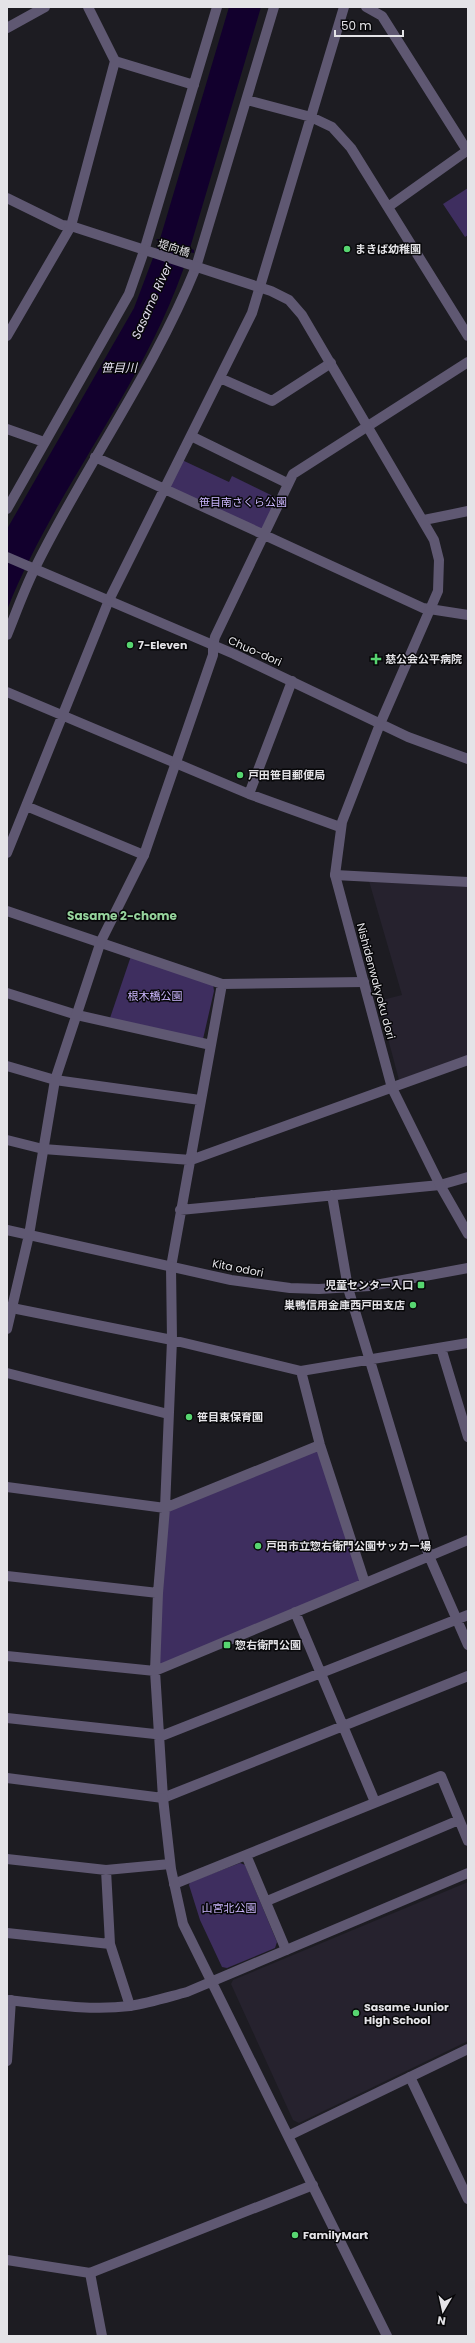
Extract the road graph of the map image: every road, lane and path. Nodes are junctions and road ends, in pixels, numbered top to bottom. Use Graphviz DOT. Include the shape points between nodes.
graph roads {
  1 [pos="45,7"];
  2 [pos="88,7"];
  3 [pos="217,7"];
  4 [pos="274,7"];
  5 [pos="344,7"];
  6 [pos="366,7"];
  7 [pos="380,10"];
  8 [pos="7,28"];
  9 [pos="115,61"];
  10 [pos="194,85"];
  11 [pos="247,100"];
  12 [pos="311,117"];
  13 [pos="468,151"];
  14 [pos="7,198"];
  15 [pos="388,207"];
  16 [pos="71,226"];
  17 [pos="146,252"];
  18 [pos="194,267"];
  19 [pos="260,287"];
  20 [pos="7,336"];
  21 [pos="468,336"];
  22 [pos="468,362"];
  23 [pos="331,363"];
  24 [pos="220,378"];
  25 [pos="367,425"];
  26 [pos="7,429"];
  27 [pos="191,436"];
  28 [pos="44,442"];
  29 [pos="96,457"];
  30 [pos="287,483"];
  31 [pos="164,489"];
  32 [pos="7,508"];
  33 [pos="468,511"];
  34 [pos="424,520"];
  35 [pos="263,535"];
  36 [pos="7,557"];
  37 [pos="33,568"];
  38 [pos="109,600"];
  39 [pos="430,610"];
  40 [pos="468,616"];
  41 [pos="7,635"];
  42 [pos="213,646"];
  43 [pos="292,681"];
  44 [pos="7,692"];
  45 [pos="64,716"];
  46 [pos="380,724"];
  47 [pos="468,759"];
  48 [pos="176,763"];
  49 [pos="249,794"];
  50 [pos="26,806"];
  51 [pos="340,827"];
  52 [pos="7,853"];
  53 [pos="144,855"];
  54 [pos="335,876"];
  55 [pos="468,882"];
  56 [pos="7,911"];
  57 [pos="101,942"];
  58 [pos="364,982"];
  59 [pos="222,984"];
  60 [pos="7,993"];
  61 [pos="77,1015"];
  62 [pos="211,1045"];
  63 [pos="468,1060"];
  64 [pos="7,1066"];
  65 [pos="55,1080"];
  66 [pos="392,1088"];
  67 [pos="200,1100"];
  68 [pos="7,1140"];
  69 [pos="43,1149"];
  70 [pos="191,1160"];
  71 [pos="468,1177"];
  72 [pos="440,1185"];
  73 [pos="332,1195"];
  74 [pos="180,1210"];
  75 [pos="7,1230"];
  76 [pos="468,1234"];
  77 [pos="29,1235"];
  78 [pos="171,1267"];
  79 [pos="468,1268"];
  80 [pos="348,1288"];
  81 [pos="9,1308"];
  82 [pos="7,1328"];
  83 [pos="172,1340"];
  84 [pos="468,1343"];
  85 [pos="441,1348"];
  86 [pos="370,1360"];
  87 [pos="301,1371"];
  88 [pos="7,1373"];
  89 [pos="168,1414"];
  90 [pos="468,1438"];
  91 [pos="320,1445"];
  92 [pos="7,1487"];
  93 [pos="165,1508"];
  94 [pos="468,1540"];
  95 [pos="429,1556"];
  96 [pos="7,1576"];
  97 [pos="365,1583"];
  98 [pos="158,1593"];
  99 [pos="295,1612"];
  100 [pos="468,1615"];
  101 [pos="457,1620"];
  102 [pos="468,1645"];
  103 [pos="7,1656"];
  104 [pos="155,1671"];
  105 [pos="320,1674"];
  106 [pos="468,1676"];
  107 [pos="7,1718"];
  108 [pos="342,1726"];
  109 [pos="160,1736"];
  110 [pos="7,1778"];
  111 [pos="164,1798"];
  112 [pos="375,1802"];
  113 [pos="459,1820"];
  114 [pos="468,1841"];
  115 [pos="246,1855"];
  116 [pos="7,1858"];
  117 [pos="170,1864"];
  118 [pos="106,1870"];
  119 [pos="468,1873"];
  120 [pos="174,1884"];
  121 [pos="267,1901"];
  122 [pos="7,1933"];
  123 [pos="110,1944"];
  124 [pos="286,1950"];
  125 [pos="210,1982"];
  126 [pos="9,2000"];
  127 [pos="130,2006"];
  128 [pos="468,2049"];
  129 [pos="7,2061"];
  130 [pos="410,2077"];
  131 [pos="288,2136"];
  132 [pos="313,2185"];
  133 [pos="468,2199"];
  134 [pos="7,2260"];
  135 [pos="90,2273"];
  136 [pos="102,2336"];
  137 [pos="387,2336"];
  1 -- 8 [label="street"];
  2 -- 9 [label="street"];
  3 -- 10 [label="street"];
  4 -- 11 [label="street"];
  5 -- 12 [label="street"];
  6 -- 7 [label="street"];
  7 -- 13 [label="street"];
  9 -- 10 [label="street"];
  9 -- 16 [label="street"];
  10 -- 17 [label="street"];
  11 -- 12 [label="street"];
  11 -- 18 [label="street"];
  12 -- 15 [label="street" via="332,127 351,148"];
  12 -- 19 [label="street"];
  13 -- 15 [label="street"];
  14 -- 16 [label="street, 堤向橋" via="62,225"];
  15 -- 21 [label="street"];
  16 -- 17 [label="street, 堤向橋"];
  16 -- 20 [label="street"];
  17 -- 18 [label="street, 堤向橋"];
  17 -- 28 [label="street" via="129,294"];
  18 -- 19 [label="street, 堤向橋"];
  18 -- 29 [label="street" via="162,343"];
  19 -- 23 [label="street, 堤向橋" via="281,294 296,307"];
  19 -- 24 [label="street" via="252,313"];
  22 -- 25 [label="street"];
  23 -- 24 [label="street" via="272,401"];
  23 -- 25 [label="street, 堤向橋"];
  24 -- 27 [label="street"];
  25 -- 30 [label="street" via="293,474"];
  25 -- 34 [label="street, Nishidenwakyoku dori"];
  26 -- 28 [label="street"];
  27 -- 30 [label="street"];
  27 -- 31 [label="street"];
  28 -- 32 [label="street"];
  29 -- 31 [label="street"];
  29 -- 37 [label="street"];
  30 -- 35 [label="street"];
  31 -- 35 [label="street"];
  31 -- 38 [label="street"];
  33 -- 34 [label="street"];
  34 -- 39 [label="street, Nishidenwakyoku dori" via="434,540 439,560 438,591"];
  35 -- 39 [label="street"];
  35 -- 42 [label="street"];
  36 -- 37 [label="street, Chuo-dori"];
  37 -- 38 [label="street, Chuo-dori"];
  37 -- 41 [label="street"];
  38 -- 42 [label="street, Chuo-dori"];
  38 -- 45 [label="street"];
  39 -- 40 [label="street"];
  39 -- 46 [label="street, Nishidenwakyoku dori"];
  42 -- 43 [label="street, Chuo-dori"];
  42 -- 48 [label="street" via="213,655"];
  43 -- 46 [label="street, Chuo-dori"];
  43 -- 49 [label="street"];
  44 -- 45 [label="street"];
  45 -- 48 [label="street"];
  45 -- 50 [label="street"];
  46 -- 47 [label="street, Chuo-dori" via="426,745"];
  46 -- 51 [label="street, Nishidenwakyoku dori"];
  48 -- 49 [label="street"];
  48 -- 53 [label="street"];
  49 -- 51 [label="street"];
  50 -- 52 [label="street"];
  50 -- 53 [label="street"];
  51 -- 54 [label="street, Nishidenwakyoku dori"];
  53 -- 57 [label="street"];
  54 -- 55 [label="street"];
  54 -- 58 [label="street, Nishidenwakyoku dori"];
  56 -- 57 [label="street"];
  57 -- 59 [label="street"];
  57 -- 61 [label="street"];
  58 -- 59 [label="street"];
  58 -- 66 [label="street, Nishidenwakyoku dori"];
  59 -- 62 [label="street"];
  60 -- 61 [label="street"];
  61 -- 62 [label="street"];
  61 -- 65 [label="street"];
  62 -- 67 [label="street"];
  63 -- 66 [label="street"];
  64 -- 65 [label="street"];
  65 -- 67 [label="street"];
  65 -- 69 [label="street"];
  66 -- 70 [label="street"];
  66 -- 72 [label="street, Nishidenwakyoku dori"];
  67 -- 70 [label="street"];
  68 -- 69 [label="street"];
  69 -- 70 [label="street"];
  69 -- 77 [label="street"];
  70 -- 74 [label="street"];
  71 -- 72 [label="street"];
  72 -- 73 [label="street"];
  72 -- 76 [label="street, Nishidenwakyoku dori"];
  73 -- 74 [label="street"];
  73 -- 80 [label="street"];
  74 -- 78 [label="street"];
  75 -- 77 [label="street, Kita odori"];
  77 -- 78 [label="street, Kita odori"];
  77 -- 81 [label="street"];
  78 -- 80 [label="street, Kita odori" via="260,1285"];
  78 -- 83 [label="street"];
  79 -- 80 [label="street, Kita odori"];
  80 -- 86 [label="street"];
  81 -- 82 [label="street"];
  81 -- 83 [label="street"];
  83 -- 87 [label="street"];
  83 -- 89 [label="street"];
  84 -- 85 [label="street"];
  85 -- 86 [label="street"];
  85 -- 90 [label="street"];
  86 -- 87 [label="street"];
  86 -- 95 [label="street"];
  87 -- 91 [label="street"];
  88 -- 89 [label="street"];
  89 -- 93 [label="street"];
  91 -- 93 [label="street"];
  91 -- 97 [label="street"];
  92 -- 93 [label="street"];
  93 -- 98 [label="street"];
  94 -- 95 [label="street"];
  95 -- 97 [label="street"];
  95 -- 101 [label="street"];
  96 -- 98 [label="street"];
  97 -- 99 [label="street"];
  98 -- 104 [label="street"];
  99 -- 104 [label="street"];
  99 -- 105 [label="street"];
  100 -- 101 [label="street"];
  101 -- 102 [label="street"];
  101 -- 105 [label="street"];
  103 -- 104 [label="street"];
  104 -- 109 [label="street"];
  105 -- 108 [label="street"];
  105 -- 109 [label="street"];
  106 -- 108 [label="street"];
  107 -- 109 [label="street"];
  108 -- 111 [label="street"];
  108 -- 112 [label="street"];
  109 -- 111 [label="street"];
  110 -- 111 [label="street"];
  111 -- 117 [label="street"];
  112 -- 113 [label="street" via="441,1776"];
  112 -- 115 [label="street"];
  113 -- 114 [label="street"];
  113 -- 121 [label="street"];
  115 -- 120 [label="street"];
  115 -- 121 [label="street"];
  116 -- 118 [label="street"];
  117 -- 118 [label="street"];
  117 -- 120 [label="street"];
  118 -- 123 [label="street"];
  119 -- 124 [label="street"];
  120 -- 125 [label="street" via="183,1924"];
  121 -- 124 [label="street"];
  122 -- 123 [label="street"];
  123 -- 127 [label="street"];
  124 -- 125 [label="street"];
  125 -- 127 [label="street" via="174,1996"];
  125 -- 131 [label="street"];
  126 -- 127 [label="street" via="78,2007"];
  126 -- 129 [label="street"];
  128 -- 130 [label="street"];
  130 -- 131 [label="street"];
  130 -- 133 [label="street"];
  131 -- 132 [label="street"];
  132 -- 135 [label="street"];
  132 -- 137 [label="street"];
  134 -- 135 [label="street"];
  135 -- 136 [label="street"];
}
